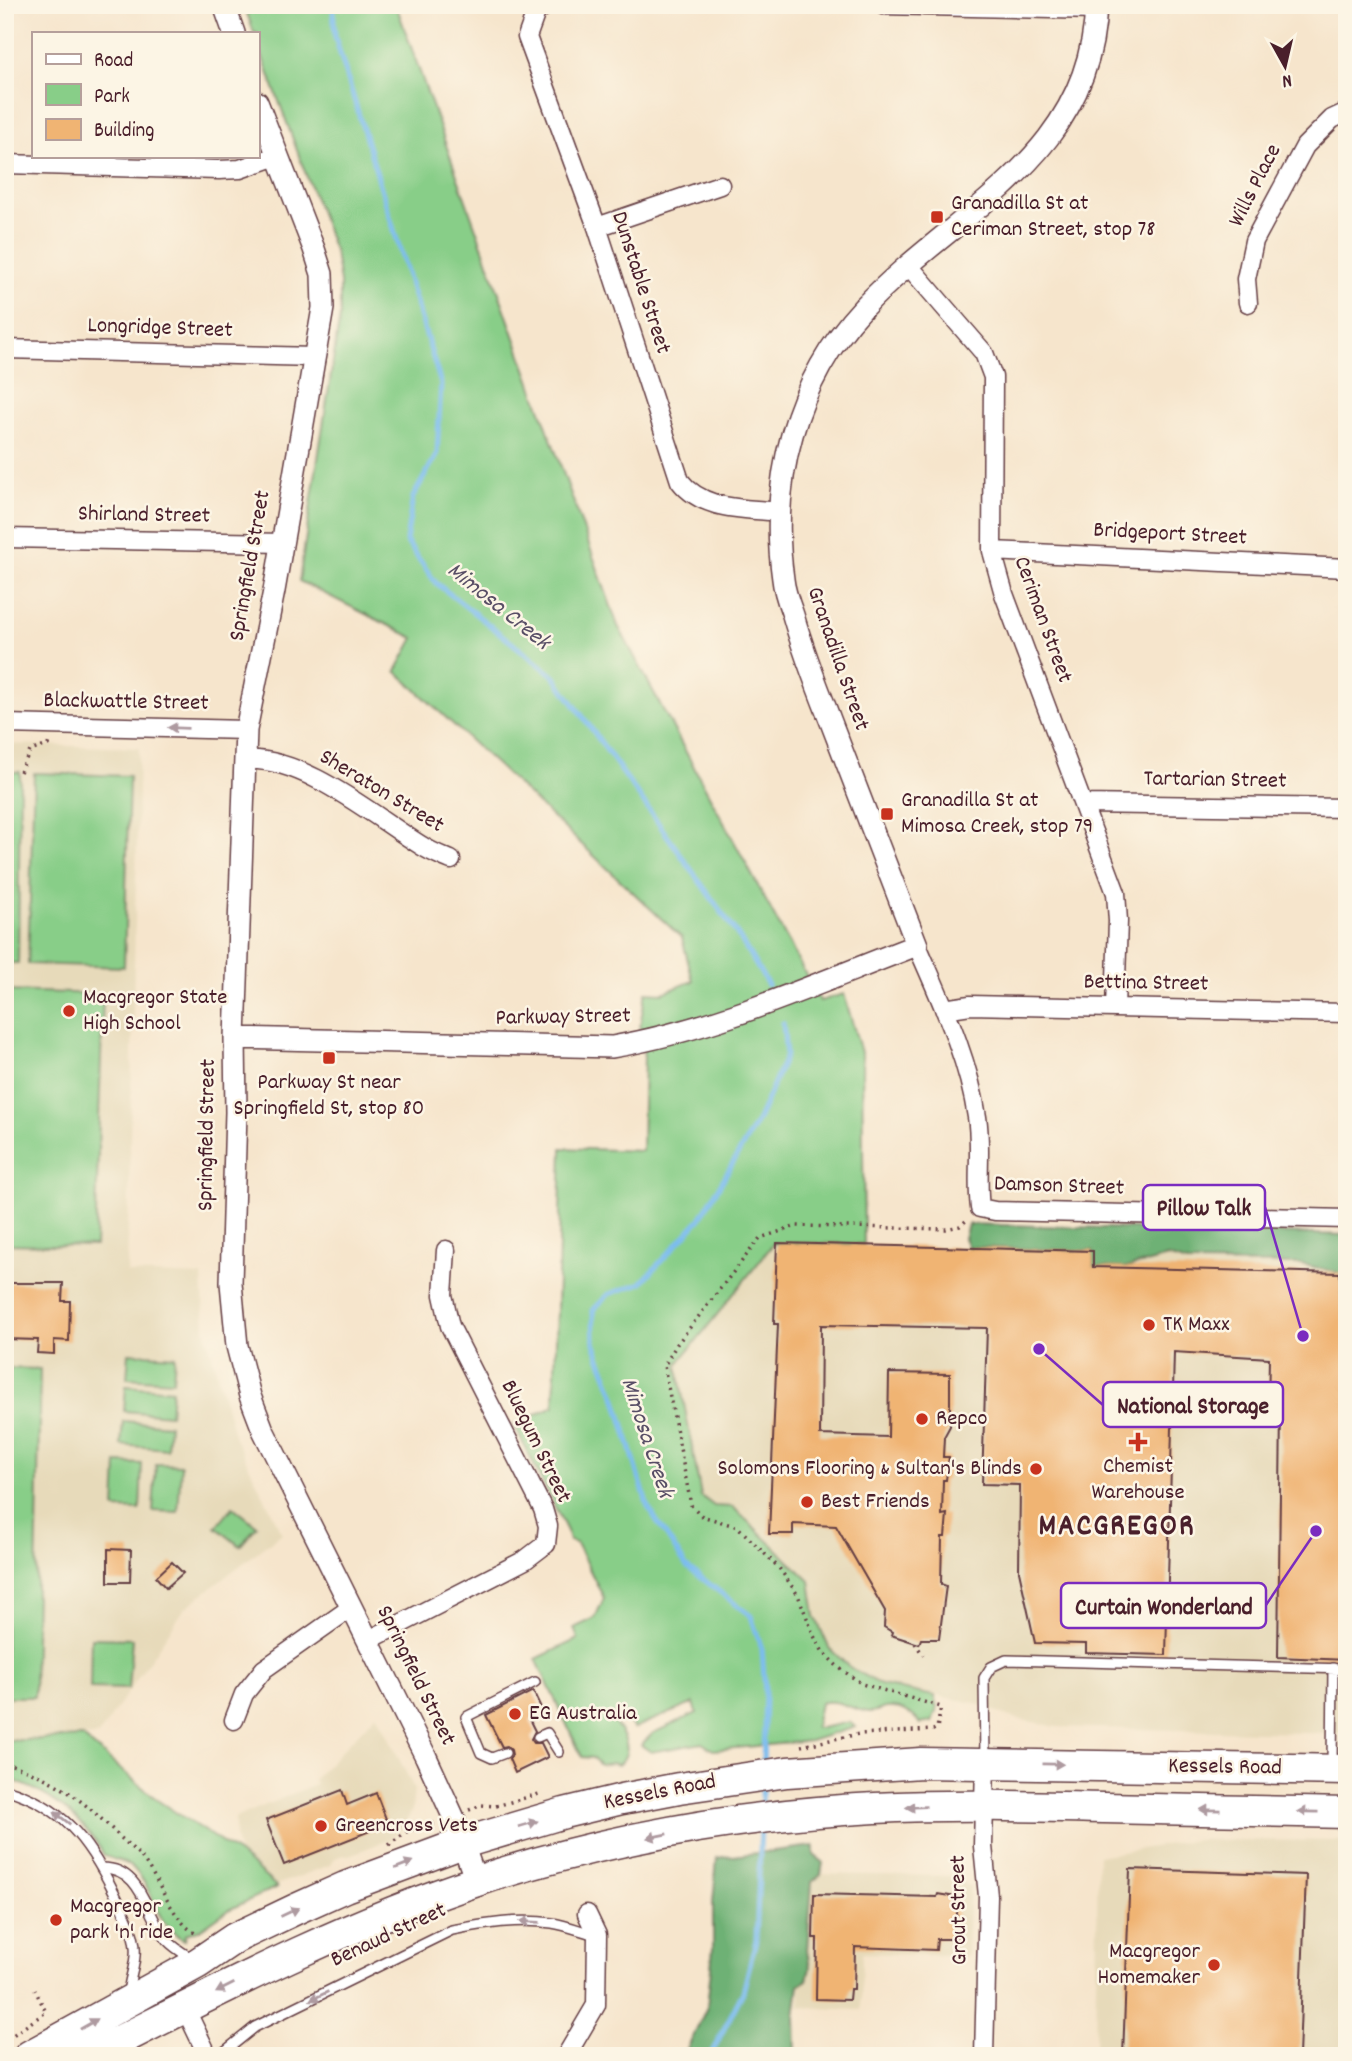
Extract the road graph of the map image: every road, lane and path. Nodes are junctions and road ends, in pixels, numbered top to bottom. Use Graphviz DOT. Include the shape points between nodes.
graph roads {
  1 [pos="224,5"];
  2 [pos="546,5"];
  3 [pos="883,5"];
  4 [pos="1096,8"];
  5 [pos="234,32"];
  6 [pos="259,107"];
  7 [pos="1347,112"];
  8 [pos="277,156"];
  9 [pos="5,164"];
  10 [pos="720,185"];
  11 [pos="597,228"];
  12 [pos="908,265"];
  13 [pos="1248,303"];
  14 [pos="5,349"];
  15 [pos="314,357"];
  16 [pos="779,512"];
  17 [pos="5,538"];
  18 [pos="282,543"];
  19 [pos="992,551"];
  20 [pos="1347,568"];
  21 [pos="5,724"];
  22 [pos="50,725"];
  23 [pos="246,730"];
  24 [pos="245,760"];
  25 [pos="20,772"];
  26 [pos="1083,804"];
  27 [pos="1347,808"];
  28 [pos="451,860"];
  29 [pos="917,945"];
  30 [pos="1115,1008"];
  31 [pos="944,1009"];
  32 [pos="1347,1013"];
  33 [pos="235,1038"];
  34 [pos="980,1208"];
  35 [pos="1347,1219"];
  36 [pos="446,1250"];
  37 [pos="352,1607"];
  38 [pos="369,1640"];
  39 [pos="915,1643"];
  40 [pos="923,1655"];
  41 [pos="1333,1668"];
  42 [pos="1347,1669"];
  43 [pos="536,1682"];
  44 [pos="234,1720"];
  45 [pos="538,1737"];
  46 [pos="559,1752"];
  47 [pos="505,1753"];
  48 [pos="789,1760"];
  49 [pos="5,1763"];
  50 [pos="985,1763"];
  51 [pos="1339,1770"];
  52 [pos="5,1789"];
  53 [pos="984,1805"];
  54 [pos="1347,1813"];
  55 [pos="417,1829"];
  56 [pos="463,1843"];
  57 [pos="387,1846"];
  58 [pos="101,1868"];
  59 [pos="476,1881"];
  60 [pos="345,1887"];
  61 [pos="399,1910"];
  62 [pos="587,1914"];
  63 [pos="204,1933"];
  64 [pos="597,1935"];
  65 [pos="198,1963"];
  66 [pos="35,1990"];
  67 [pos="127,2003"];
  68 [pos="186,2007"];
  69 [pos="5,2045"];
  70 [pos="29,2056"];
  71 [pos="89,2056"];
  72 [pos="208,2056"];
  73 [pos="219,2056"];
  74 [pos="566,2056"];
  75 [pos="984,2056"];
  1 -- 5 [label="street"];
  2 -- 11 [label="street, Dunstable Street" via="536,12 527,37"];
  3 -- 4 [label="street"];
  4 -- 12 [label="street, Granadilla Street" via="1089,58 1054,133 1012,178"];
  6 -- 8 [label="street, Springfield Street"];
  7 -- 13 [label="street, Wills Place" via="1332,119 1305,146 1254,241 1246,279"];
  8 -- 9 [label="street" via="240,169 219,170"];
  8 -- 15 [label="street, Springfield Street" via="322,274 323,308"];
  10 -- 11 [label="street"];
  11 -- 16 [label="street, Dunstable Street" via="680,481 690,493 712,504"];
  12 -- 16 [label="street, Granadilla Street" via="862,309 829,351 804,398 789,444"];
  12 -- 19 [label="street, Ceriman Street" via="984,354 993,377"];
  14 -- 15 [label="street, Longridge Street"];
  15 -- 18 [label="street, Springfield Street"];
  16 -- 29 [label="street, Granadilla Street" via="783,581 803,648"];
  17 -- 18 [label="street, Shirland Street"];
  18 -- 23 [label="street, Springfield Street"];
  19 -- 20 [label="street, Bridgeport Street"];
  19 -- 26 [label="street, Ceriman Street"];
  21 -- 22 [label="street, Blackwattle Street"];
  23 -- 22 [label="street, Blackwattle Street, one-way"];
  22 -- 25 [label="path" via="48,745 30,751"];
  23 -- 24 [label="street, Springfield Street"];
  24 -- 28 [label="street, Sheraton Street" via="287,765"];
  24 -- 33 [label="street, Springfield Street"];
  26 -- 27 [label="street, Tartarian Street"];
  26 -- 30 [label="street, Ceriman Street" via="1116,893"];
  29 -- 31 [label="street, Granadilla Street"];
  29 -- 33 [label="street, Parkway Street" via="733,1016 612,1047"];
  30 -- 31 [label="street, Bettina Street" via="970,1005"];
  30 -- 32 [label="street, Bettina Street"];
  31 -- 34 [label="street, Granadilla Street" via="974,1094"];
  33 -- 37 [label="street, Springfield Street" via="231,1283 237,1346 263,1430"];
  34 -- 35 [label="street, Damson Street"];
  34 -- 48 [label="path" via="960,1226 946,1229 797,1226 760,1238 664,1366 691,1505 702,1516 738,1527 779,1568 797,1595 818,1644 838,1667 862,1684 941,1707 933,1730 859,1734"];
  36 -- 38 [label="street, Bluegum Street" via="443,1295 450,1326 543,1508 546,1544 525,1560"];
  37 -- 38 [label="street, Springfield Street"];
  37 -- 44 [label="street" via="264,1669 244,1694"];
  38 -- 56 [label="street, Springfield Street"];
  39 -- 40 [label="path"];
  41 -- 42 [label="lane"];
  41 -- 50 [label="lane" via="1006,1660 991,1667 984,1678"];
  41 -- 51 [label="lane"];
  43 -- 47 [label="lane" via="466,1717 481,1753 492,1759"];
  45 -- 46 [label="lane" via="547,1733"];
  48 -- 50 [label="highway, Kessels Road"];
  56 -- 48 [label="highway, Kessels Road, one-way" via="622,1799 729,1780"];
  49 -- 63 [label="path" via="50,1779 96,1812 141,1858 185,1925 197,1935"];
  50 -- 51 [label="highway, Kessels Road, one-way"];
  50 -- 53 [label="street, Grout Street"];
  58 -- 52 [label="lane, one-way" via="73,1827 56,1813"];
  54 -- 53 [label="highway, Kessels Road, one-way"];
  53 -- 59 [label="highway, Kessels Road, one-way" via="876,1808 725,1824 576,1853"];
  53 -- 75 [label="street, Grout Street" via="988,1896"];
  55 -- 57 [label="path"];
  56 -- 59 [label="street, Springfield Street"];
  60 -- 56 [label="highway, Kessels Road, one-way"];
  58 -- 65 [label="lane" via="113,1867 128,1875 167,1941"];
  58 -- 67 [label="lane" via="133,1934 135,1958"];
  59 -- 61 [label="highway, Kessels Road"];
  60 -- 61 [label="highway" via="372,1896 391,1894"];
  65 -- 60 [label="highway, Kessels Road, one-way" via="235,1938"];
  61 -- 68 [label="highway, Kessels Road, one-way" via="281,1959"];
  62 -- 64 [label="street"];
  64 -- 73 [label="lane, Benaud Street, one-way" via="527,1922 452,1930 255,2027"];
  64 -- 74 [label="street" via="596,2005"];
  65 -- 67 [label="highway, Kessels Road"];
  66 -- 69 [label="path" via="46,2012"];
  70 -- 67 [label="highway, Kessels Road, one-way"];
  68 -- 71 [label="highway, Kessels Road"];
  68 -- 72 [label="street"];
}
